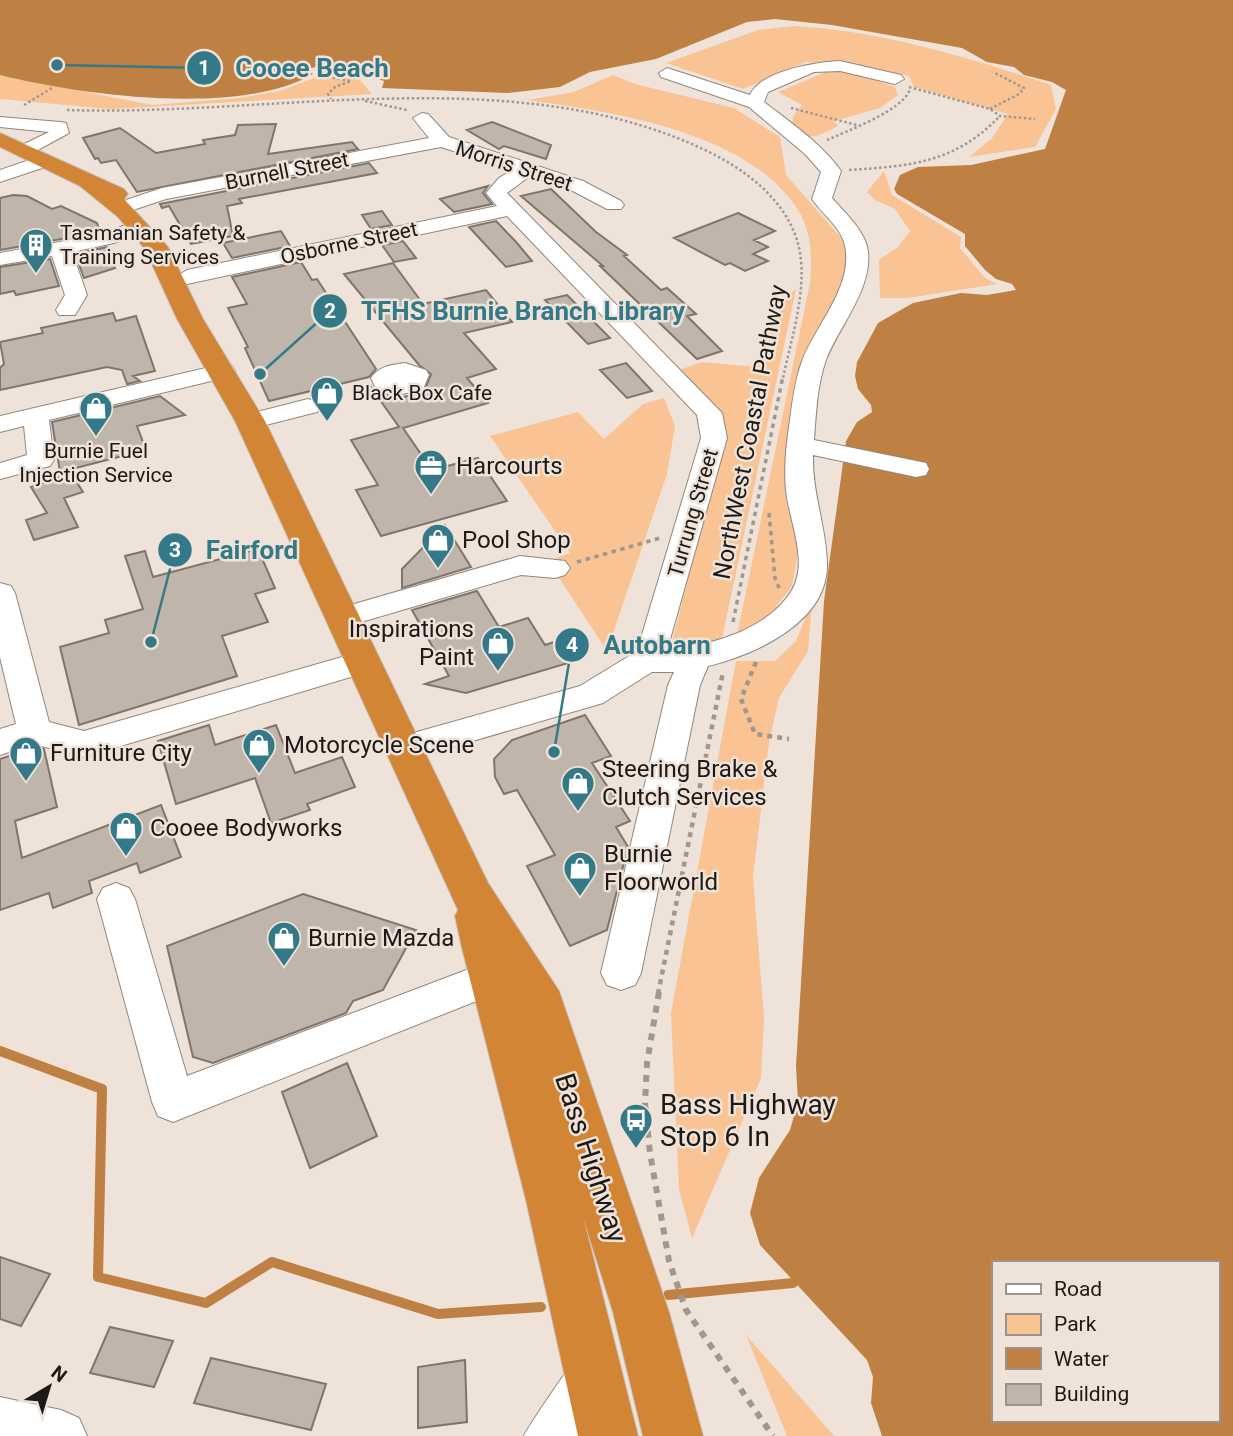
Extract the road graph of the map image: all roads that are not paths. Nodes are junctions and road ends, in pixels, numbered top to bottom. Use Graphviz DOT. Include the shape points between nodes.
graph roads {
  1 [pos="667,73"];
  2 [pos="903,83"];
  3 [pos="755,103"];
  4 [pos="422,118"];
  5 [pos="0,122"];
  6 [pos="0,139"];
  7 [pos="442,141"];
  8 [pos="35,156"];
  9 [pos="526,170"];
  10 [pos="0,176"];
  11 [pos="614,205"];
  12 [pos="511,209"];
  13 [pos="136,215"];
  14 [pos="214,246"];
  15 [pos="60,248"];
  16 [pos="0,259"];
  17 [pos="225,268"];
  18 [pos="187,277"];
  19 [pos="67,310"];
  20 [pos="413,343"];
  21 [pos="405,370"];
  22 [pos="223,371"];
  23 [pos="308,407"];
  24 [pos="36,415"];
  25 [pos="250,421"];
  26 [pos="0,424"];
  27 [pos="802,445"];
  28 [pos="916,469"];
  29 [pos="0,471"];
  30 [pos="555,568"];
  31 [pos="0,593"];
  32 [pos="341,618"];
  33 [pos="695,659"];
  34 [pos="646,660"];
  35 [pos="363,662"];
  36 [pos="34,731"];
  37 [pos="0,743"];
  38 [pos="404,748"];
  39 [pos="472,895"];
  40 [pos="117,899"];
  41 [pos="621,973"];
  42 [pos="490,978"];
  43 [pos="593,1377"];
  44 [pos="0,1423"];
  45 [pos="61,1436"];
  46 [pos="550,1436"];
  47 [pos="608,1436"];
  48 [pos="673,1436"];
  1 -- 3 [label="street"];
  2 -- 3 [label="street" via="840,66 811,67 761,89"];
  3 -- 27 [label="street" via="831,171 822,199 856,244 858,266 813,364"];
  4 -- 7 [label="street, Morris Street"];
  5 -- 8 [label="street" via="60,127 60,133"];
  6 -- 8 [label="highway, Bass Highway"];
  7 -- 9 [label="street, Morris Street"];
  7 -- 13 [label="street, Burnell Street" via="162,194"];
  8 -- 10 [label="street"];
  8 -- 13 [label="highway, Bass Highway"];
  9 -- 11 [label="street, Morris Street" via="576,185"];
  9 -- 12 [label="street" via="496,194"];
  12 -- 17 [label="street, Osborne Street"];
  12 -- 34 [label="street, Turrung Street" via="709,413 715,438"];
  13 -- 15 [label="street, Burnell Street" via="107,239"];
  13 -- 18 [label="highway, Bass Highway" via="152,222"];
  13 -- 22 [label="highway, Bass Highway"];
  14 -- 17 [label="street"];
  15 -- 16 [label="street, Burnell Street"];
  15 -- 19 [label="street" via="76,295"];
  17 -- 18 [label="street, Osborne Street"];
  18 -- 22 [label="highway, Bass Highway" via="212,330"];
  20 -- 21 [label="street" via="403,362"];
  22 -- 24 [label="street"];
  22 -- 25 [label="highway, Bass Highway"];
  23 -- 25 [label="street"];
  24 -- 26 [label="street"];
  24 -- 29 [label="street" via="41,460"];
  25 -- 32 [label="highway, Bass Highway"];
  27 -- 28 [label="street"];
  27 -- 33 [label="street" via="800,490 812,545 809,588 780,619 728,648"];
  30 -- 32 [label="street" via="520,565"];
  31 -- 36 [label="street"];
  32 -- 35 [label="highway, Bass Highway"];
  33 -- 34 [label="street"];
  33 -- 41 [label="street" via="684,685"];
  34 -- 38 [label="street" via="591,695"];
  35 -- 36 [label="street" via="84,744"];
  35 -- 38 [label="highway, Bass Highway"];
  36 -- 37 [label="street"];
  38 -- 39 [label="highway, Bass Highway"];
  39 -- 42 [label="highway, Bass Highway"];
  39 -- 48 [label="highway, Bass Highway" via="536,991 641,1312"];
  40 -- 42 [label="street" via="173,1102"];
  42 -- 43 [label="highway, Bass Highway" via="518,1064 570,1264"];
  43 -- 46 [label="street"];
  43 -- 47 [label="highway, Bass Highway"];
  44 -- 45 [label="street"];
}
